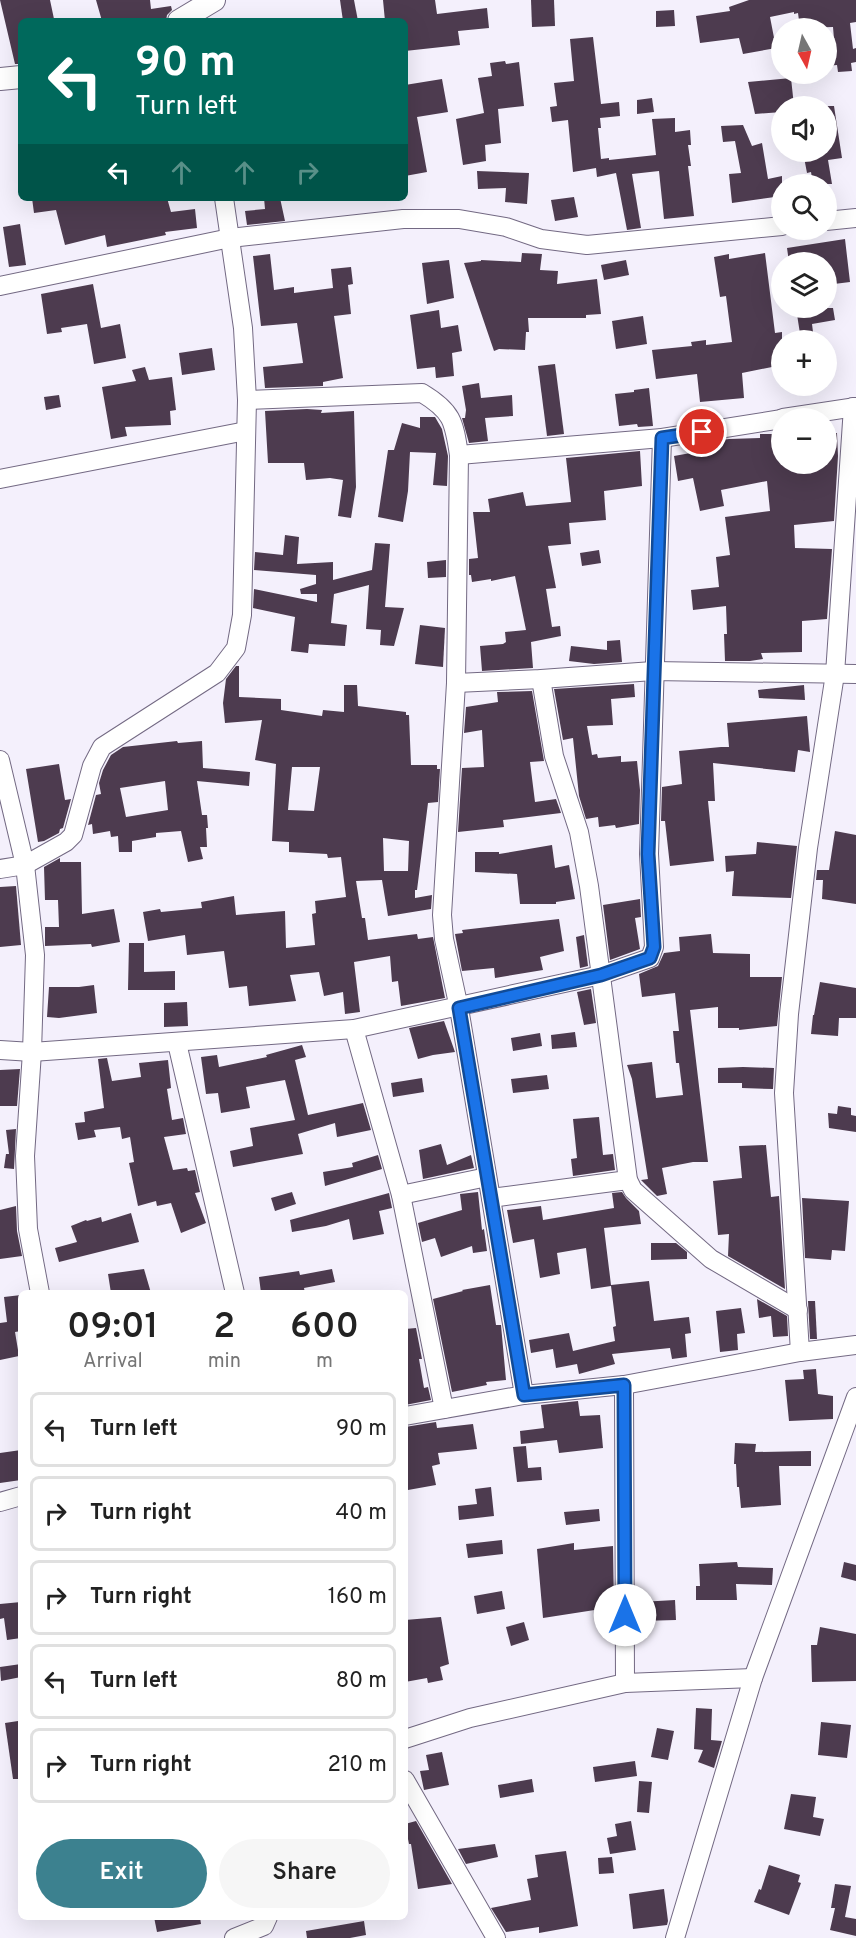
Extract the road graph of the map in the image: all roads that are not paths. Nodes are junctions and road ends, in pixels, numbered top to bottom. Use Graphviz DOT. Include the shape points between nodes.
graph roads {
  1 [pos="18,77"];
  2 [pos="0,80"];
  3 [pos="224,201"];
  4 [pos="856,218"];
  5 [pos="837,220"];
  6 [pos="771,227"];
  7 [pos="230,238"];
  8 [pos="0,286"];
  9 [pos="247,400"];
  10 [pos="855,407"];
  11 [pos="837,410"];
  12 [pos="771,421"];
  13 [pos="246,431"];
  14 [pos="662,438"];
  15 [pos="459,454"];
  16 [pos="0,478"];
  17 [pos="653,670"];
  18 [pos="835,674"];
  19 [pos="856,674"];
  20 [pos="541,679"];
  21 [pos="456,683"];
  22 [pos="0,760"];
  23 [pos="25,865"];
  24 [pos="0,869"];
  25 [pos="601,975"];
  26 [pos="459,1008"];
  27 [pos="354,1029"];
  28 [pos="177,1043"];
  29 [pos="0,1050"];
  30 [pos="32,1052"];
  31 [pos="487,1177"];
  32 [pos="628,1180"];
  33 [pos="401,1195"];
  34 [pos="491,1198"];
  35 [pos="39,1290"];
  36 [pos="234,1290"];
  37 [pos="798,1310"];
  38 [pos="856,1345"];
  39 [pos="800,1352"];
  40 [pos="624,1385"];
  41 [pos="524,1395"];
  42 [pos="856,1397"];
  43 [pos="444,1409"];
  44 [pos="408,1415"];
  45 [pos="18,1497"];
  46 [pos="0,1502"];
  47 [pos="753,1678"];
  48 [pos="626,1683"];
  49 [pos="408,1738"];
  50 [pos="408,1785"];
  51 [pos="267,1920"];
  52 [pos="234,1938"];
  53 [pos="496,1938"];
  54 [pos="675,1938"];
  1 -- 2 [label="street"];
  3 -- 7 [label="street"];
  4 -- 5 [label="street"];
  6 -- 7 [label="street" via="586,245 540,239 506,227 459,219 403,219"];
  7 -- 8 [label="street"];
  7 -- 9 [label="street" via="243,327"];
  9 -- 13 [label="street"];
  9 -- 15 [label="street" via="422,393 441,404 450,416"];
  10 -- 11 [label="street"];
  10 -- 18 [label="street"];
  12 -- 14 [label="street"];
  13 -- 16 [label="street"];
  13 -- 23 [label="street" via="242,615 237,648 217,673 102,747 92,766 72,835"];
  14 -- 15 [label="street"];
  14 -- 17 [label="street"];
  15 -- 21 [label="street"];
  17 -- 18 [label="street"];
  17 -- 20 [label="street"];
  17 -- 25 [label="street" via="648,854 654,947 650,958"];
  18 -- 19 [label="street"];
  18 -- 37 [label="street" via="808,848 784,1093"];
  20 -- 21 [label="street"];
  20 -- 25 [label="street" via="554,756 579,832"];
  21 -- 26 [label="street" via="442,915"];
  22 -- 23 [label="street"];
  23 -- 24 [label="street"];
  23 -- 30 [label="street" via="35,955"];
  25 -- 26 [label="street"];
  25 -- 32 [label="street"];
  26 -- 27 [label="street"];
  26 -- 31 [label="street"];
  27 -- 28 [label="street"];
  27 -- 33 [label="street"];
  28 -- 30 [label="street"];
  28 -- 36 [label="street"];
  29 -- 30 [label="street"];
  30 -- 35 [label="street" via="25,1156 28,1229"];
  31 -- 33 [label="street"];
  31 -- 34 [label="street"];
  32 -- 34 [label="street"];
  32 -- 37 [label="street" via="633,1190 711,1259"];
  33 -- 43 [label="street"];
  34 -- 41 [label="street"];
  37 -- 39 [label="street"];
  38 -- 39 [label="street"];
  39 -- 40 [label="street"];
  40 -- 41 [label="street"];
  40 -- 48 [label="street"];
  41 -- 43 [label="street"];
  42 -- 47 [label="street"];
  43 -- 44 [label="street"];
  45 -- 46 [label="street"];
  47 -- 48 [label="street"];
  47 -- 54 [label="street"];
  48 -- 49 [label="street" via="470,1718"];
  50 -- 53 [label="street"];
  51 -- 52 [label="street" via="264,1926"];
}
